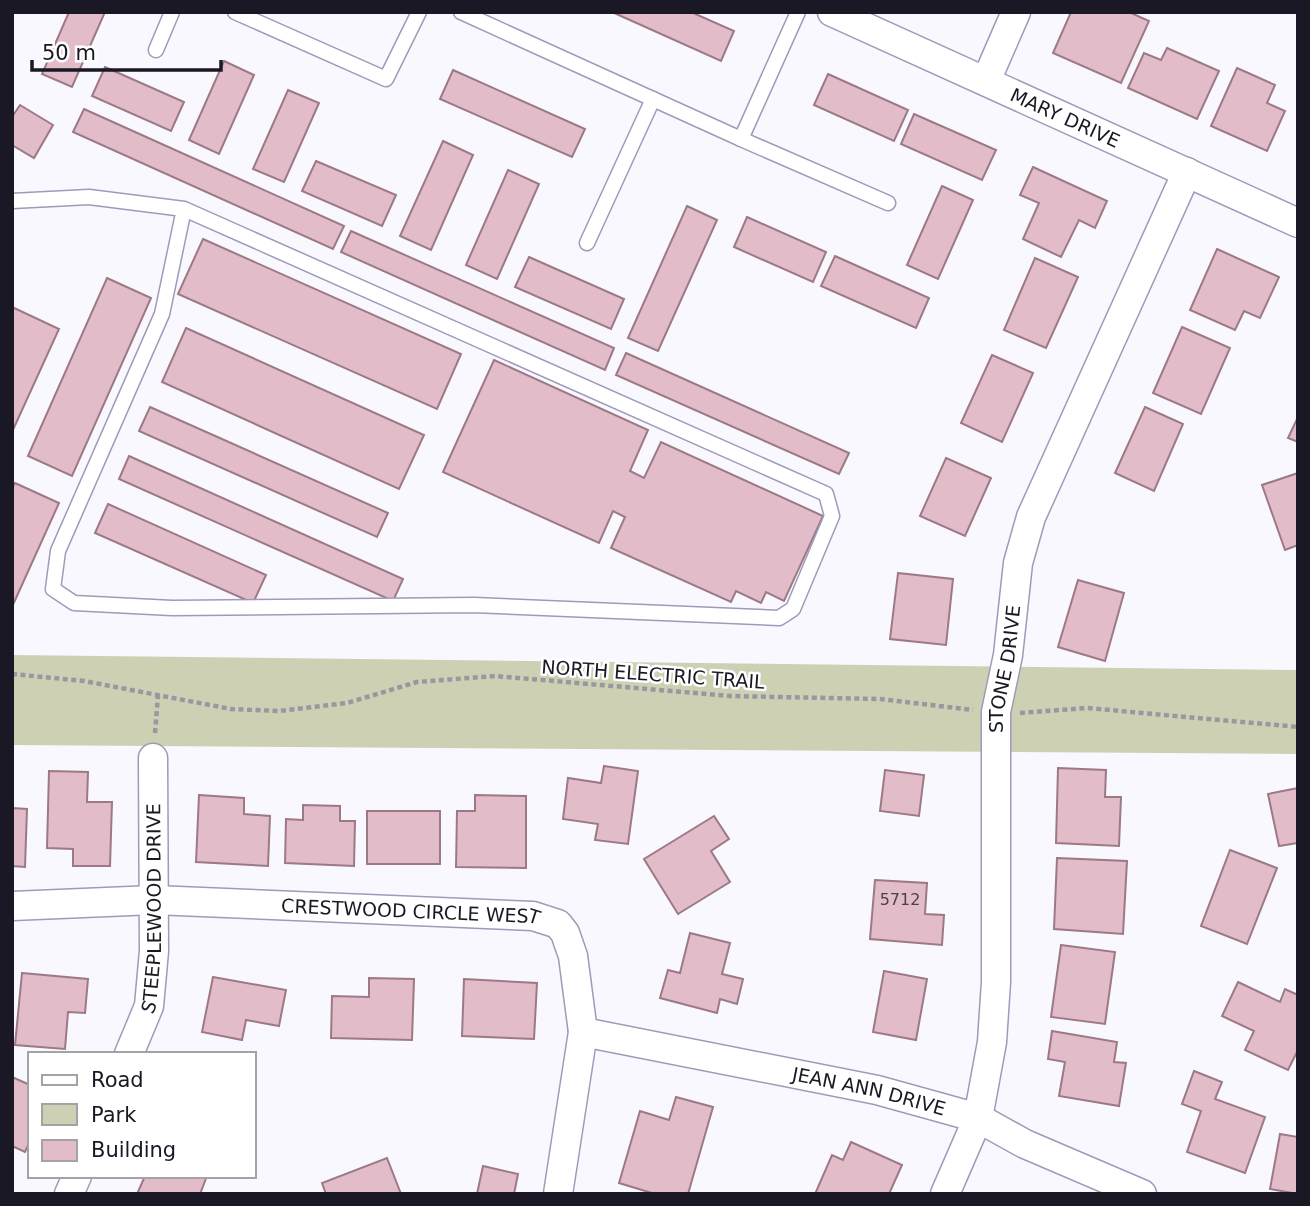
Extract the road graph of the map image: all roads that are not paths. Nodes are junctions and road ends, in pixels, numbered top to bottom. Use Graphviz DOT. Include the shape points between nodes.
graph roads {
  1 [pos="172,12"];
  2 [pos="235,12"];
  3 [pos="419,12"];
  4 [pos="461,12"];
  5 [pos="798,12"];
  6 [pos="832,12"];
  7 [pos="1016,12"];
  8 [pos="156,50"];
  9 [pos="986,81"];
  10 [pos="653,99"];
  11 [pos="741,139"];
  12 [pos="1187,172"];
  13 [pos="12,201"];
  14 [pos="888,203"];
  15 [pos="184,209"];
  16 [pos="1298,223"];
  17 [pos="587,243"];
  18 [pos="153,758"];
  19 [pos="154,900"];
  20 [pos="12,906"];
  21 [pos="583,1032"];
  22 [pos="130,1052"];
  23 [pos="978,1118"];
  24 [pos="76,1178"];
  25 [pos="69,1194"];
  26 [pos="558,1194"];
  27 [pos="946,1194"];
  28 [pos="1142,1194"];
  1 -- 8 [label="lane"];
  2 -- 3 [label="lane" via="386,79"];
  4 -- 10 [label="lane"];
  5 -- 11 [label="lane"];
  6 -- 9 [label="street, MARY DRIVE"];
  7 -- 9 [label="street"];
  9 -- 12 [label="street, MARY DRIVE"];
  10 -- 11 [label="lane"];
  10 -- 17 [label="lane"];
  11 -- 14 [label="lane"];
  12 -- 16 [label="street, MARY DRIVE"];
  12 -- 23 [label="street, STONE DRIVE" via="1031,517 1018,563 1008,655 996,712 996,982 992,1042"];
  13 -- 15 [label="lane" via="89,197"];
  15 -- 15 [label="lane" via="826,494 832,516 793,609 779,618 474,605 172,608 74,603 53,589 58,551 162,314"];
  18 -- 19 [label="street, STEEPLEWOOD DRIVE"];
  19 -- 20 [label="street"];
  19 -- 21 [label="street, CRESTWOOD CIRCLE WEST" via="533,916 558,924 565,933 573,956"];
  19 -- 22 [label="street, STEEPLEWOOD DRIVE" via="149,1006"];
  21 -- 23 [label="street, JEAN ANN DRIVE" via="877,1090"];
  21 -- 26 [label="street, CRESTWOOD CIRCLE WEST"];
  23 -- 27 [label="street, STONE DRIVE"];
  23 -- 28 [label="street, JEAN ANN DRIVE" via="1025,1144"];
  24 -- 25 [label="street"];
}
